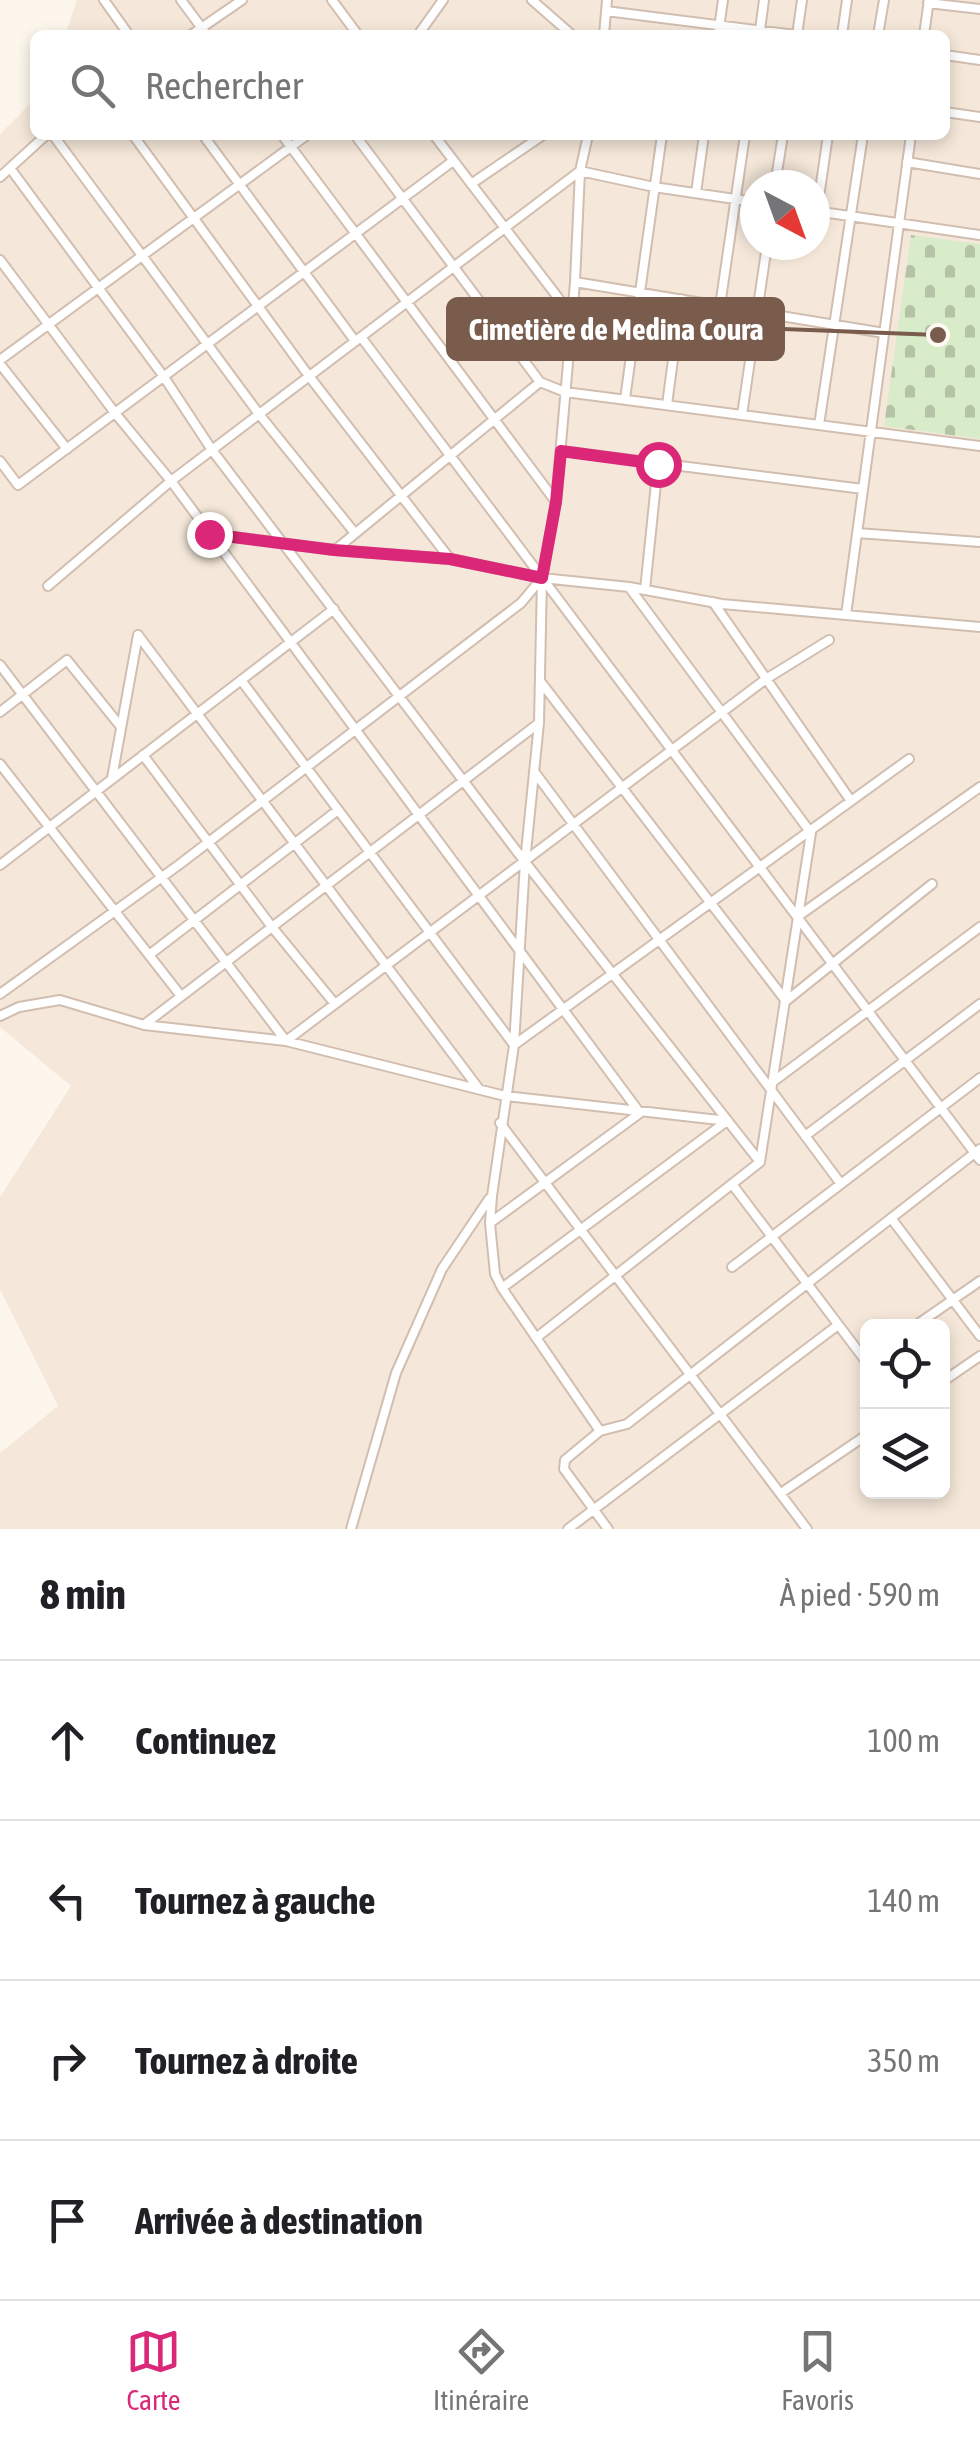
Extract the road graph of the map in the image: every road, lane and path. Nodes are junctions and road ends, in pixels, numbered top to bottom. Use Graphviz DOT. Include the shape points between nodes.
graph roads {
  1 [pos="104,0"];
  2 [pos="181,0"];
  3 [pos="242,0"];
  4 [pos="332,0"];
  5 [pos="443,0"];
  6 [pos="532,0"];
  7 [pos="607,0"];
  8 [pos="723,0"];
  9 [pos="764,0"];
  10 [pos="802,0"];
  11 [pos="846,0"];
  12 [pos="884,0"];
  13 [pos="929,2"];
  14 [pos="980,10"];
  15 [pos="606,11"];
  16 [pos="720,24"];
  17 [pos="126,30"];
  18 [pos="204,30"];
  19 [pos="206,30"];
  20 [pos="354,30"];
  21 [pos="422,30"];
  22 [pos="566,30"];
  23 [pos="604,30"];
  24 [pos="719,30"];
  25 [pos="749,30"];
  26 [pos="759,30"];
  27 [pos="797,30"];
  28 [pos="843,30"];
  29 [pos="879,30"];
  30 [pos="925,30"];
  31 [pos="950,56"];
  32 [pos="980,60"];
  33 [pos="950,113"];
  34 [pos="980,117"];
  35 [pos="44,140"];
  36 [pos="54,140"];
  37 [pos="137,140"];
  38 [pos="208,140"];
  39 [pos="286,140"];
  40 [pos="299,140"];
  41 [pos="359,140"];
  42 [pos="438,140"];
  43 [pos="537,140"];
  44 [pos="587,140"];
  45 [pos="661,140"];
  46 [pos="703,140"];
  47 [pos="744,140"];
  48 [pos="782,140"];
  49 [pos="827,140"];
  50 [pos="862,140"];
  51 [pos="910,140"];
  52 [pos="291,146"];
  53 [pos="453,161"];
  54 [pos="907,162"];
  55 [pos="10,168"];
  56 [pos="778,170"];
  57 [pos="822,170"];
  58 [pos="580,171"];
  59 [pos="980,174"];
  60 [pos="0,177"];
  61 [pos="240,184"];
  62 [pos="471,184"];
  63 [pos="654,187"];
  64 [pos="696,193"];
  65 [pos="404,198"];
  66 [pos="736,199"];
  67 [pos="740,200"];
  68 [pos="830,213"];
  69 [pos="851,216"];
  70 [pos="194,218"];
  71 [pos="899,223"];
  72 [pos="504,228"];
  73 [pos="356,234"];
  74 [pos="980,235"];
  75 [pos="142,256"];
  76 [pos="0,260"];
  77 [pos="765,260"];
  78 [pos="454,266"];
  79 [pos="304,272"];
  80 [pos="575,282"];
  81 [pos="97,288"];
  82 [pos="640,292"];
  83 [pos="680,299"];
  84 [pos="407,302"];
  85 [pos="258,306"];
  86 [pos="720,306"];
  87 [pos="757,312"];
  88 [pos="572,316"];
  89 [pos="834,324"];
  90 [pos="49,325"];
  91 [pos="884,333"];
  92 [pos="358,339"];
  93 [pos="207,344"];
  94 [pos="0,362"];
  95 [pos="309,376"];
  96 [pos="164,377"];
  97 [pos="540,382"];
  98 [pos="565,392"];
  99 [pos="625,400"];
  100 [pos="667,405"];
  101 [pos="115,413"];
  102 [pos="259,414"];
  103 [pos="742,415"];
  104 [pos="495,419"];
  105 [pos="819,425"];
  106 [pos="871,432"];
  107 [pos="980,446"];
  108 [pos="67,449"];
  109 [pos="212,450"];
  110 [pos="561,451"];
  111 [pos="450,456"];
  112 [pos="0,461"];
  113 [pos="658,464"];
  114 [pos="171,481"];
  115 [pos="863,490"];
  116 [pos="400,496"];
  117 [pos="556,502"];
  118 [pos="354,532"];
  119 [pos="858,532"];
  120 [pos="209,534"];
  121 [pos="980,542"];
  122 [pos="284,544"];
  123 [pos="334,550"];
  124 [pos="450,559"];
  125 [pos="542,578"];
  126 [pos="48,586"];
  127 [pos="629,587"];
  128 [pos="645,590"];
  129 [pos="712,602"];
  130 [pos="334,609"];
  131 [pos="846,615"];
  132 [pos="980,627"];
  133 [pos="829,640"];
  134 [pos="288,644"];
  135 [pos="0,664"];
  136 [pos="539,679"];
  137 [pos="766,679"];
  138 [pos="241,680"];
  139 [pos="23,694"];
  140 [pos="400,695"];
  141 [pos="0,712"];
  142 [pos="197,714"];
  143 [pos="720,714"];
  144 [pos="539,723"];
  145 [pos="121,727"];
  146 [pos="354,731"];
  147 [pos="672,750"];
  148 [pos="144,755"];
  149 [pos="909,759"];
  150 [pos="0,764"];
  151 [pos="306,767"];
  152 [pos="535,774"];
  153 [pos="112,779"];
  154 [pos="466,781"];
  155 [pos="980,787"];
  156 [pos="620,789"];
  157 [pos="98,790"];
  158 [pos="262,801"];
  159 [pos="851,801"];
  160 [pos="338,810"];
  161 [pos="418,817"];
  162 [pos="574,824"];
  163 [pos="50,827"];
  164 [pos="810,834"];
  165 [pos="208,842"];
  166 [pos="294,844"];
  167 [pos="370,853"];
  168 [pos="525,862"];
  169 [pos="0,865"];
  170 [pos="760,868"];
  171 [pos="163,877"];
  172 [pos="932,884"];
  173 [pos="240,885"];
  174 [pos="326,886"];
  175 [pos="478,896"];
  176 [pos="711,902"];
  177 [pos="115,911"];
  178 [pos="797,918"];
  179 [pos="195,920"];
  180 [pos="980,927"];
  181 [pos="272,928"];
  182 [pos="430,932"];
  183 [pos="661,940"];
  184 [pos="520,952"];
  185 [pos="149,955"];
  186 [pos="227,962"];
  187 [pos="832,964"];
  188 [pos="386,966"];
  189 [pos="613,974"];
  190 [pos="0,994"];
  191 [pos="181,996"];
  192 [pos="786,1001"];
  193 [pos="335,1004"];
  194 [pos="980,1004"];
  195 [pos="563,1010"];
  196 [pos="868,1011"];
  197 [pos="0,1016"];
  198 [pos="144,1025"];
  199 [pos="286,1041"];
  200 [pos="514,1045"];
  201 [pos="905,1061"];
  202 [pos="980,1078"];
  203 [pos="774,1081"];
  204 [pos="478,1089"];
  205 [pos="772,1092"];
  206 [pos="506,1096"];
  207 [pos="940,1108"];
  208 [pos="640,1113"];
  209 [pos="728,1121"];
  210 [pos="500,1123"];
  211 [pos="805,1136"];
  212 [pos="978,1154"];
  213 [pos="760,1162"];
  214 [pos="546,1182"];
  215 [pos="732,1184"];
  216 [pos="841,1184"];
  217 [pos="492,1196"];
  218 [pos="891,1218"];
  219 [pos="490,1224"];
  220 [pos="582,1229"];
  221 [pos="772,1238"];
  222 [pos="732,1266"];
  223 [pos="617,1275"];
  224 [pos="980,1281"];
  225 [pos="806,1283"];
  226 [pos="502,1288"];
  227 [pos="953,1300"];
  228 [pos="925,1319"];
  229 [pos="838,1325"];
  230 [pos="980,1336"];
  231 [pos="536,1338"];
  232 [pos="860,1354"];
  233 [pos="980,1356"];
  234 [pos="693,1374"];
  235 [pos="950,1377"];
  236 [pos="721,1413"];
  237 [pos="600,1431"];
  238 [pos="860,1439"];
  239 [pos="780,1493"];
  240 [pos="594,1509"];
  241 [pos="352,1529"];
  242 [pos="568,1529"];
  243 [pos="608,1529"];
  244 [pos="807,1529"];
  1 -- 17 [label="street"];
  2 -- 18 [label="street"];
  3 -- 19 [label="street"];
  4 -- 20 [label="street"];
  5 -- 21 [label="street"];
  6 -- 22 [label="street"];
  7 -- 15 [label="street"];
  8 -- 16 [label="street"];
  9 -- 26 [label="street"];
  10 -- 27 [label="street"];
  11 -- 28 [label="street"];
  12 -- 29 [label="street"];
  13 -- 14 [label="street"];
  13 -- 30 [label="street"];
  15 -- 16 [label="street"];
  15 -- 23 [label="street"];
  16 -- 24 [label="street"];
  16 -- 25 [label="street"];
  31 -- 32 [label="street"];
  33 -- 34 [label="street"];
  35 -- 55 [label="street"];
  36 -- 75 [label="street"];
  37 -- 70 [label="street"];
  38 -- 61 [label="street"];
  39 -- 52 [label="street"];
  40 -- 52 [label="street"];
  41 -- 65 [label="street"];
  42 -- 53 [label="street"];
  43 -- 62 [label="street"];
  44 -- 58 [label="street"];
  45 -- 63 [label="street"];
  46 -- 64 [label="street"];
  47 -- 66 [label="street"];
  48 -- 56 [label="street"];
  49 -- 57 [label="street"];
  50 -- 69 [label="street"];
  51 -- 54 [label="street"];
  52 -- 61 [label="street"];
  52 -- 73 [label="street"];
  53 -- 62 [label="street"];
  53 -- 65 [label="street"];
  54 -- 59 [label="street"];
  54 -- 71 [label="street"];
  55 -- 60 [label="street"];
  55 -- 81 [label="street"];
  58 -- 63 [label="street"];
  58 -- 72 [label="street"];
  58 -- 80 [label="street"];
  61 -- 70 [label="street"];
  61 -- 79 [label="street"];
  62 -- 72 [label="street"];
  63 -- 64 [label="street"];
  63 -- 82 [label="street"];
  64 -- 66 [label="street"];
  65 -- 73 [label="street"];
  65 -- 78 [label="street"];
  66 -- 67 [label="street"];
  66 -- 86 [label="street"];
  68 -- 69 [label="street"];
  69 -- 71 [label="street"];
  69 -- 89 [label="street"];
  70 -- 75 [label="street"];
  70 -- 85 [label="street"];
  71 -- 74 [label="street"];
  71 -- 91 [label="street"];
  72 -- 78 [label="street"];
  72 -- 88 [label="street"];
  73 -- 79 [label="street"];
  73 -- 84 [label="street"];
  75 -- 81 [label="street"];
  75 -- 93 [label="street"];
  76 -- 90 [label="street"];
  77 -- 87 [label="street"];
  78 -- 84 [label="street"];
  78 -- 97 [label="street"];
  79 -- 85 [label="street"];
  79 -- 92 [label="street"];
  80 -- 82 [label="street"];
  80 -- 88 [label="street"];
  81 -- 90 [label="street"];
  81 -- 96 [label="street"];
  82 -- 83 [label="street"];
  82 -- 99 [label="street"];
  83 -- 86 [label="street"];
  83 -- 100 [label="street"];
  84 -- 92 [label="street"];
  84 -- 104 [label="street"];
  85 -- 93 [label="street"];
  85 -- 95 [label="street"];
  86 -- 87 [label="street"];
  87 -- 89 [label="street"];
  87 -- 103 [label="street"];
  88 -- 98 [label="street"];
  89 -- 91 [label="street"];
  89 -- 105 [label="street"];
  90 -- 94 [label="street"];
  90 -- 101 [label="street"];
  91 -- 106 [label="street"];
  92 -- 95 [label="street"];
  92 -- 111 [label="street"];
  93 -- 96 [label="street"];
  93 -- 102 [label="street"];
  94 -- 108 [label="street"];
  95 -- 102 [label="street"];
  95 -- 116 [label="street"];
  96 -- 101 [label="street"];
  96 -- 109 [label="street"];
  97 -- 98 [label="street"];
  97 -- 104 [label="street"];
  98 -- 99 [label="street"];
  98 -- 110 [label="street"];
  99 -- 100 [label="street"];
  100 -- 103 [label="street"];
  101 -- 108 [label="street"];
  101 -- 114 [label="street"];
  102 -- 109 [label="street"];
  102 -- 118 [label="street"];
  103 -- 105 [label="street"];
  104 -- 111 [label="street"];
  104 -- 117 [label="street"];
  105 -- 106 [label="street"];
  106 -- 107 [label="street"];
  106 -- 115 [label="street"];
  108 -- 112 [label="street" via="18,485"];
  109 -- 114 [label="street"];
  109 -- 122 [label="street"];
  110 -- 113 [label="street"];
  110 -- 117 [label="street"];
  111 -- 116 [label="street"];
  111 -- 125 [label="street"];
  113 -- 115 [label="street"];
  113 -- 128 [label="street"];
  114 -- 120 [label="street"];
  114 -- 126 [label="street"];
  115 -- 119 [label="street"];
  116 -- 118 [label="street"];
  116 -- 124 [label="street"];
  117 -- 125 [label="street"];
  118 -- 123 [label="street"];
  119 -- 121 [label="street"];
  119 -- 131 [label="street"];
  120 -- 122 [label="street"];
  120 -- 134 [label="street"];
  122 -- 123 [label="street"];
  122 -- 130 [label="street"];
  123 -- 124 [label="street"];
  124 -- 125 [label="street"];
  125 -- 127 [label="street"];
  125 -- 136 [label="street"];
  125 -- 140 [label="street" via="521,603"];
  125 -- 147 [label="street"];
  127 -- 128 [label="street"];
  127 -- 143 [label="street"];
  128 -- 129 [label="street"];
  129 -- 131 [label="street"];
  129 -- 137 [label="street"];
  130 -- 134 [label="street"];
  130 -- 140 [label="street"];
  131 -- 132 [label="street"];
  133 -- 137 [label="street"];
  134 -- 138 [label="street"];
  134 -- 146 [label="street"];
  135 -- 139 [label="street"];
  136 -- 144 [label="street"];
  136 -- 156 [label="street"];
  137 -- 143 [label="street"];
  137 -- 159 [label="street"];
  138 -- 142 [label="street"];
  138 -- 151 [label="street"];
  139 -- 141 [label="street"];
  139 -- 145 [label="street" via="68,660"];
  139 -- 157 [label="street"];
  140 -- 146 [label="street"];
  140 -- 154 [label="street"];
  142 -- 145 [label="street" via="138,635"];
  142 -- 148 [label="street"];
  142 -- 158 [label="street"];
  143 -- 147 [label="street"];
  143 -- 164 [label="street"];
  144 -- 152 [label="street"];
  144 -- 154 [label="street"];
  145 -- 153 [label="street"];
  146 -- 151 [label="street"];
  146 -- 161 [label="street"];
  147 -- 156 [label="street"];
  147 -- 170 [label="street"];
  148 -- 153 [label="street"];
  148 -- 165 [label="street"];
  149 -- 159 [label="street"];
  150 -- 163 [label="street"];
  151 -- 158 [label="street"];
  151 -- 160 [label="street"];
  152 -- 162 [label="street"];
  152 -- 168 [label="street"];
  153 -- 157 [label="street"];
  154 -- 161 [label="street"];
  154 -- 168 [label="street"];
  155 -- 178 [label="street"];
  156 -- 162 [label="street"];
  156 -- 176 [label="street"];
  157 -- 163 [label="street"];
  157 -- 171 [label="street"];
  158 -- 165 [label="street"];
  158 -- 166 [label="street"];
  159 -- 164 [label="street"];
  160 -- 166 [label="street"];
  160 -- 167 [label="street"];
  161 -- 167 [label="street"];
  161 -- 175 [label="street"];
  162 -- 168 [label="street"];
  162 -- 183 [label="street"];
  163 -- 169 [label="street"];
  163 -- 177 [label="street"];
  164 -- 170 [label="street"];
  164 -- 178 [label="street"];
  165 -- 171 [label="street"];
  165 -- 173 [label="street"];
  166 -- 173 [label="street"];
  166 -- 174 [label="street"];
  167 -- 174 [label="street"];
  167 -- 182 [label="street"];
  168 -- 175 [label="street"];
  168 -- 184 [label="street"];
  168 -- 189 [label="street"];
  170 -- 176 [label="street"];
  170 -- 178 [label="street"];
  171 -- 177 [label="street"];
  171 -- 179 [label="street"];
  172 -- 187 [label="street"];
  173 -- 179 [label="street"];
  173 -- 181 [label="street"];
  174 -- 181 [label="street"];
  174 -- 188 [label="street"];
  175 -- 182 [label="street"];
  175 -- 184 [label="street"];
  176 -- 183 [label="street"];
  176 -- 192 [label="street"];
  177 -- 185 [label="street"];
  177 -- 190 [label="street"];
  178 -- 187 [label="street"];
  178 -- 192 [label="street"];
  179 -- 185 [label="street"];
  179 -- 186 [label="street"];
  180 -- 196 [label="street"];
  181 -- 186 [label="street"];
  181 -- 193 [label="street"];
  182 -- 188 [label="street"];
  182 -- 200 [label="street"];
  183 -- 189 [label="street"];
  183 -- 205 [label="street"];
  184 -- 195 [label="street"];
  184 -- 200 [label="street"];
  185 -- 191 [label="street"];
  186 -- 191 [label="street"];
  186 -- 199 [label="street"];
  187 -- 192 [label="street"];
  187 -- 196 [label="street"];
  188 -- 193 [label="street"];
  188 -- 204 [label="street"];
  189 -- 195 [label="street"];
  189 -- 209 [label="street"];
  191 -- 198 [label="street"];
  192 -- 203 [label="street"];
  193 -- 199 [label="street"];
  194 -- 201 [label="street"];
  195 -- 200 [label="street"];
  195 -- 208 [label="street"];
  196 -- 201 [label="street"];
  196 -- 203 [label="street"];
  197 -- 198 [label="street" via="60,1000"];
  198 -- 199 [label="street"];
  199 -- 204 [label="street"];
  200 -- 206 [label="street"];
  201 -- 207 [label="street"];
  201 -- 211 [label="street"];
  202 -- 207 [label="street"];
  203 -- 205 [label="street"];
  204 -- 206 [label="street"];
  205 -- 211 [label="street"];
  205 -- 213 [label="street"];
  206 -- 208 [label="street"];
  206 -- 210 [label="street"];
  207 -- 212 [label="street"];
  207 -- 216 [label="street"];
  208 -- 209 [label="street"];
  208 -- 214 [label="street"];
  209 -- 213 [label="street"];
  209 -- 220 [label="street"];
  210 -- 214 [label="street"];
  210 -- 217 [label="street"];
  211 -- 216 [label="street"];
  212 -- 218 [label="street"];
  213 -- 215 [label="street"];
  214 -- 219 [label="street"];
  214 -- 220 [label="street"];
  215 -- 221 [label="street"];
  215 -- 223 [label="street"];
  216 -- 221 [label="street"];
  217 -- 219 [label="street"];
  217 -- 241 [label="street" via="442,1269 396,1373"];
  218 -- 225 [label="street"];
  218 -- 227 [label="street"];
  219 -- 226 [label="street"];
  220 -- 223 [label="street"];
  220 -- 226 [label="street"];
  221 -- 222 [label="street"];
  221 -- 225 [label="street"];
  223 -- 231 [label="street"];
  223 -- 234 [label="street"];
  224 -- 227 [label="street"];
  225 -- 229 [label="street"];
  225 -- 234 [label="street"];
  226 -- 231 [label="street"];
  227 -- 228 [label="street"];
  227 -- 230 [label="street"];
  229 -- 232 [label="street"];
  229 -- 236 [label="street"];
  231 -- 237 [label="street"];
  233 -- 235 [label="street"];
  234 -- 236 [label="street"];
  234 -- 237 [label="street" via="626,1424"];
  236 -- 239 [label="street"];
  236 -- 240 [label="street"];
  237 -- 240 [label="street" via="565,1460 564,1469"];
  238 -- 239 [label="street"];
  239 -- 244 [label="street"];
  240 -- 242 [label="street"];
  240 -- 243 [label="street"];
}
